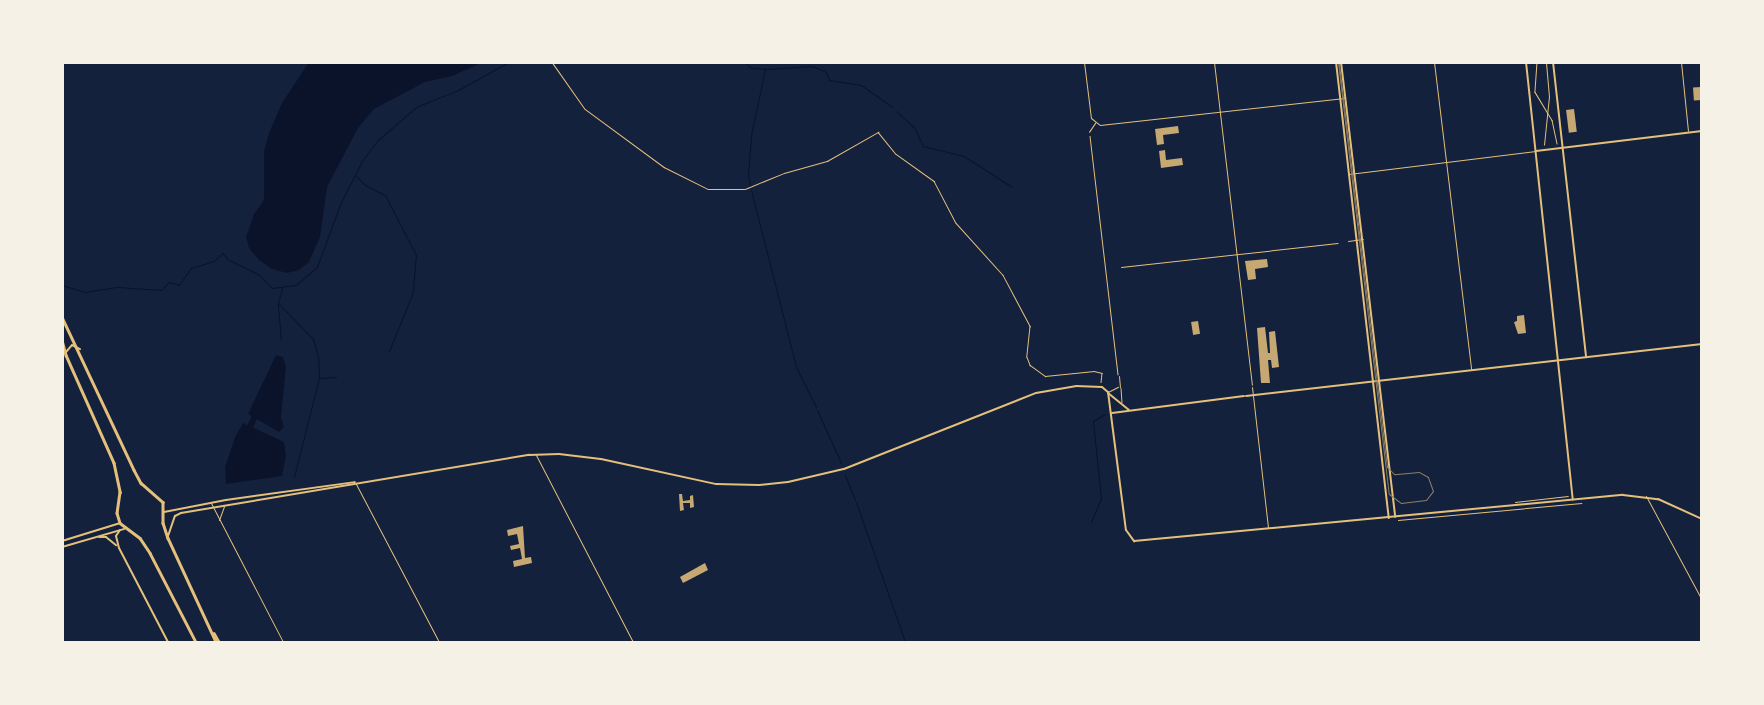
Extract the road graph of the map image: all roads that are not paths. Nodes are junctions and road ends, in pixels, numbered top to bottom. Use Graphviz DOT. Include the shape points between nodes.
graph roads {
  1 [pos="1084,62"];
  2 [pos="1214,62"];
  3 [pos="1336,62"];
  4 [pos="1341,62"];
  5 [pos="1434,62"];
  6 [pos="1526,62"];
  7 [pos="1553,62"];
  8 [pos="1681,62"];
  9 [pos="1340,98"];
  10 [pos="1346,98"];
  11 [pos="1220,112"];
  12 [pos="1095,123"];
  13 [pos="1702,131"];
  14 [pos="1090,132"];
  15 [pos="1688,132"];
  16 [pos="1563,148"];
  17 [pos="1536,151"];
  18 [pos="1445,162"];
  19 [pos="1355,173"];
  20 [pos="1348,174"];
  21 [pos="1363,239"];
  22 [pos="1357,240"];
  23 [pos="1348,241"];
  24 [pos="1338,243"];
  25 [pos="1236,254"];
  26 [pos="1121,267"];
  27 [pos="62,318"];
  28 [pos="62,340"];
  29 [pos="1702,344"];
  30 [pos="80,349"];
  31 [pos="66,355"];
  32 [pos="1586,357"];
  33 [pos="1558,360"];
  34 [pos="1471,369"];
  35 [pos="1119,376"];
  36 [pos="1372,381"];
  37 [pos="1380,381"];
  38 [pos="1120,387"];
  39 [pos="1108,393"];
  40 [pos="1253,395"];
  41 [pos="1123,406"];
  42 [pos="1129,410"];
  43 [pos="1112,413"];
  44 [pos="536,455"];
  45 [pos="355,482"];
  46 [pos="1646,496"];
  47 [pos="1573,499"];
  48 [pos="210,503"];
  49 [pos="225,506"];
  50 [pos="211,508"];
  51 [pos="164,512"];
  52 [pos="1395,517"];
  53 [pos="1389,518"];
  54 [pos="1702,519"];
  55 [pos="219,521"];
  56 [pos="120,523"];
  57 [pos="1268,527"];
  58 [pos="124,529"];
  59 [pos="120,530"];
  60 [pos="94,537"];
  61 [pos="168,538"];
  62 [pos="62,541"];
  63 [pos="62,547"];
  64 [pos="119,548"];
  65 [pos="1702,600"];
  66 [pos="168,642"];
  67 [pos="196,642"];
  68 [pos="218,642"];
  69 [pos="283,642"];
  70 [pos="439,642"];
  71 [pos="633,642"];
  1 -- 12 [label="street" via="1090,114"];
  2 -- 11 [label="street"];
  3 -- 9 [label="main road"];
  4 -- 10 [label="main road"];
  5 -- 18 [label="street"];
  6 -- 17 [label="main road"];
  7 -- 16 [label="main road"];
  8 -- 15 [label="street"];
  9 -- 10 [label="street"];
  9 -- 11 [label="street"];
  9 -- 20 [label="main road"];
  10 -- 19 [label="main road"];
  11 -- 12 [label="street" via="1117,124"];
  11 -- 25 [label="street"];
  12 -- 14 [label="lane"];
  13 -- 15 [label="main road"];
  15 -- 16 [label="main road"];
  16 -- 17 [label="main road"];
  16 -- 32 [label="main road"];
  17 -- 18 [label="street"];
  17 -- 33 [label="main road"];
  18 -- 19 [label="street"];
  18 -- 34 [label="street"];
  19 -- 20 [label="street"];
  19 -- 21 [label="main road"];
  20 -- 22 [label="main road"];
  21 -- 22 [label="street"];
  21 -- 37 [label="main road"];
  22 -- 23 [label="street"];
  22 -- 36 [label="main road"];
  24 -- 25 [label="street"];
  25 -- 26 [label="street"];
  25 -- 40 [label="street"];
  27 -- 30 [label="main road"];
  28 -- 31 [label="main road"];
  29 -- 32 [label="main road"];
  30 -- 31 [label="main road" via="70,345"];
  30 -- 51 [label="main road" via="134,470 141,483 160,498"];
  31 -- 56 [label="main road" via="114,463 120,492 117,513"];
  32 -- 33 [label="main road"];
  33 -- 34 [label="main road"];
  33 -- 47 [label="main road"];
  34 -- 37 [label="main road"];
  35 -- 38 [label="street"];
  36 -- 37 [label="main road"];
  36 -- 40 [label="main road"];
  36 -- 53 [label="main road"];
  37 -- 52 [label="main road"];
  38 -- 39 [label="lane" via="1111,388"];
  38 -- 41 [label="lane"];
  39 -- 41 [label="main road"];
  39 -- 43 [label="main road"];
  39 -- 44 [label="main road" via="1103,388 1089,386 1050,388 834,472 759,486 694,480 587,457"];
  40 -- 42 [label="main road"];
  40 -- 57 [label="street"];
  41 -- 42 [label="main road"];
  42 -- 43 [label="main road"];
  43 -- 57 [label="main road" via="1130,537 1142,542"];
  44 -- 45 [label="main road"];
  44 -- 71 [label="street"];
  45 -- 48 [label="main road"];
  45 -- 49 [label="main road"];
  45 -- 70 [label="street"];
  46 -- 47 [label="main road"];
  46 -- 54 [label="main road" via="1673,504"];
  46 -- 65 [label="street"];
  47 -- 52 [label="main road"];
  48 -- 50 [label="street"];
  48 -- 51 [label="main road"];
  49 -- 50 [label="main road"];
  49 -- 55 [label="street"];
  50 -- 55 [label="street"];
  50 -- 61 [label="main road" via="175,516"];
  51 -- 61 [label="main road" via="163,523"];
  52 -- 53 [label="main road"];
  53 -- 57 [label="main road"];
  55 -- 69 [label="street"];
  56 -- 58 [label="main road"];
  56 -- 62 [label="main road"];
  58 -- 59 [label="main road"];
  58 -- 67 [label="main road" via="140,538 150,553"];
  59 -- 60 [label="main road"];
  59 -- 64 [label="main road" via="116,536"];
  60 -- 63 [label="main road"];
  60 -- 64 [label="main road" via="106,537"];
  61 -- 68 [label="main road"];
  64 -- 66 [label="main road"];
}
